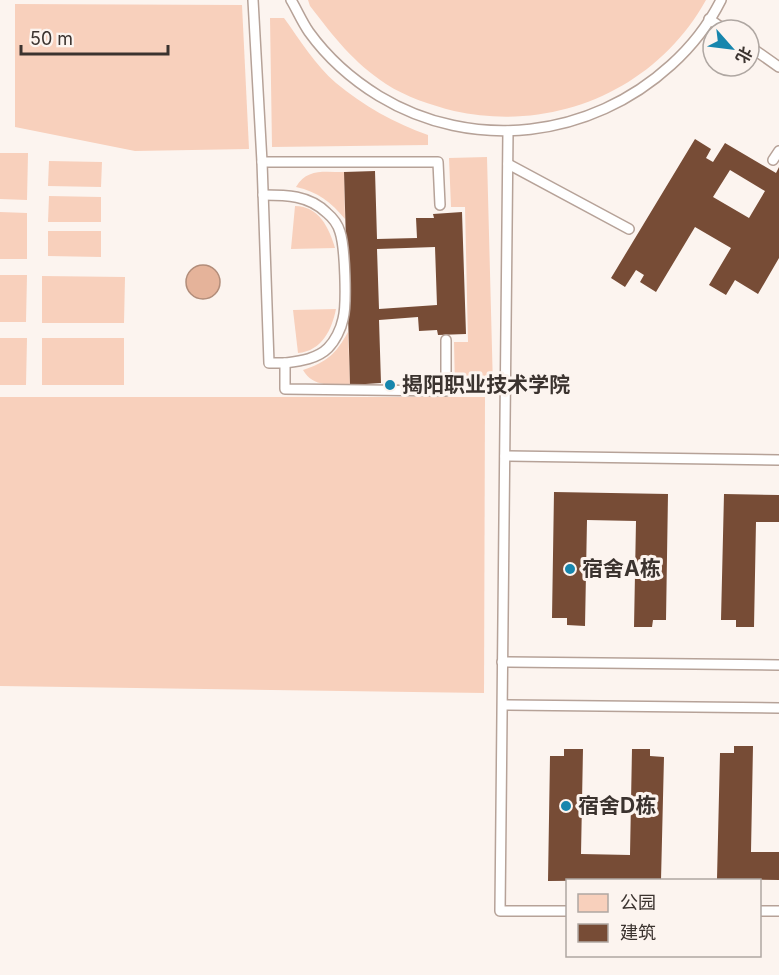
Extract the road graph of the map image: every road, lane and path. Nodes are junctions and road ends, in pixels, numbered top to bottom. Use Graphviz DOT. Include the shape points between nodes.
graph roads {
  1 [pos="253,0"];
  2 [pos="291,0"];
  3 [pos="721,0"];
  4 [pos="710,18"];
  5 [pos="701,31"];
  6 [pos="761,54"];
  7 [pos="779,67"];
  8 [pos="508,131"];
  9 [pos="779,151"];
  10 [pos="773,160"];
  11 [pos="262,162"];
  12 [pos="508,164"];
  13 [pos="262,195"];
  14 [pos="440,205"];
  15 [pos="629,229"];
  16 [pos="447,340"];
  17 [pos="285,363"];
  18 [pos="505,456"];
  19 [pos="779,460"];
  20 [pos="502,662"];
  21 [pos="779,665"];
  22 [pos="503,705"];
  23 [pos="779,708"];
  24 [pos="566,911"];
  25 [pos="761,911"];
  26 [pos="779,911"];
  1 -- 11 [label="lane"];
  2 -- 8 [label="lane" via="309,32 341,68 379,96 423,117 469,129"];
  3 -- 4 [label="lane"];
  5 -- 8 [label="lane" via="687,51 651,83 610,108 565,124"];
  6 -- 7 [label="lane"];
  8 -- 12 [label="lane"];
  9 -- 10 [label="lane"];
  11 -- 13 [label="lane"];
  11 -- 14 [label="lane" via="438,162"];
  12 -- 15 [label="lane"];
  12 -- 18 [label="lane"];
  13 -- 17 [label="lane" via="269,363"];
  13 -- 17 [label="lane" via="294,195 320,206 336,222 343,246 344,309 337,335 316,356"];
  16 -- 17 [label="lane" via="446,391 285,389"];
  18 -- 19 [label="lane"];
  18 -- 20 [label="lane"];
  20 -- 21 [label="lane"];
  20 -- 22 [label="lane"];
  22 -- 23 [label="lane"];
  22 -- 24 [label="lane" via="500,911"];
  25 -- 26 [label="lane"];
}
